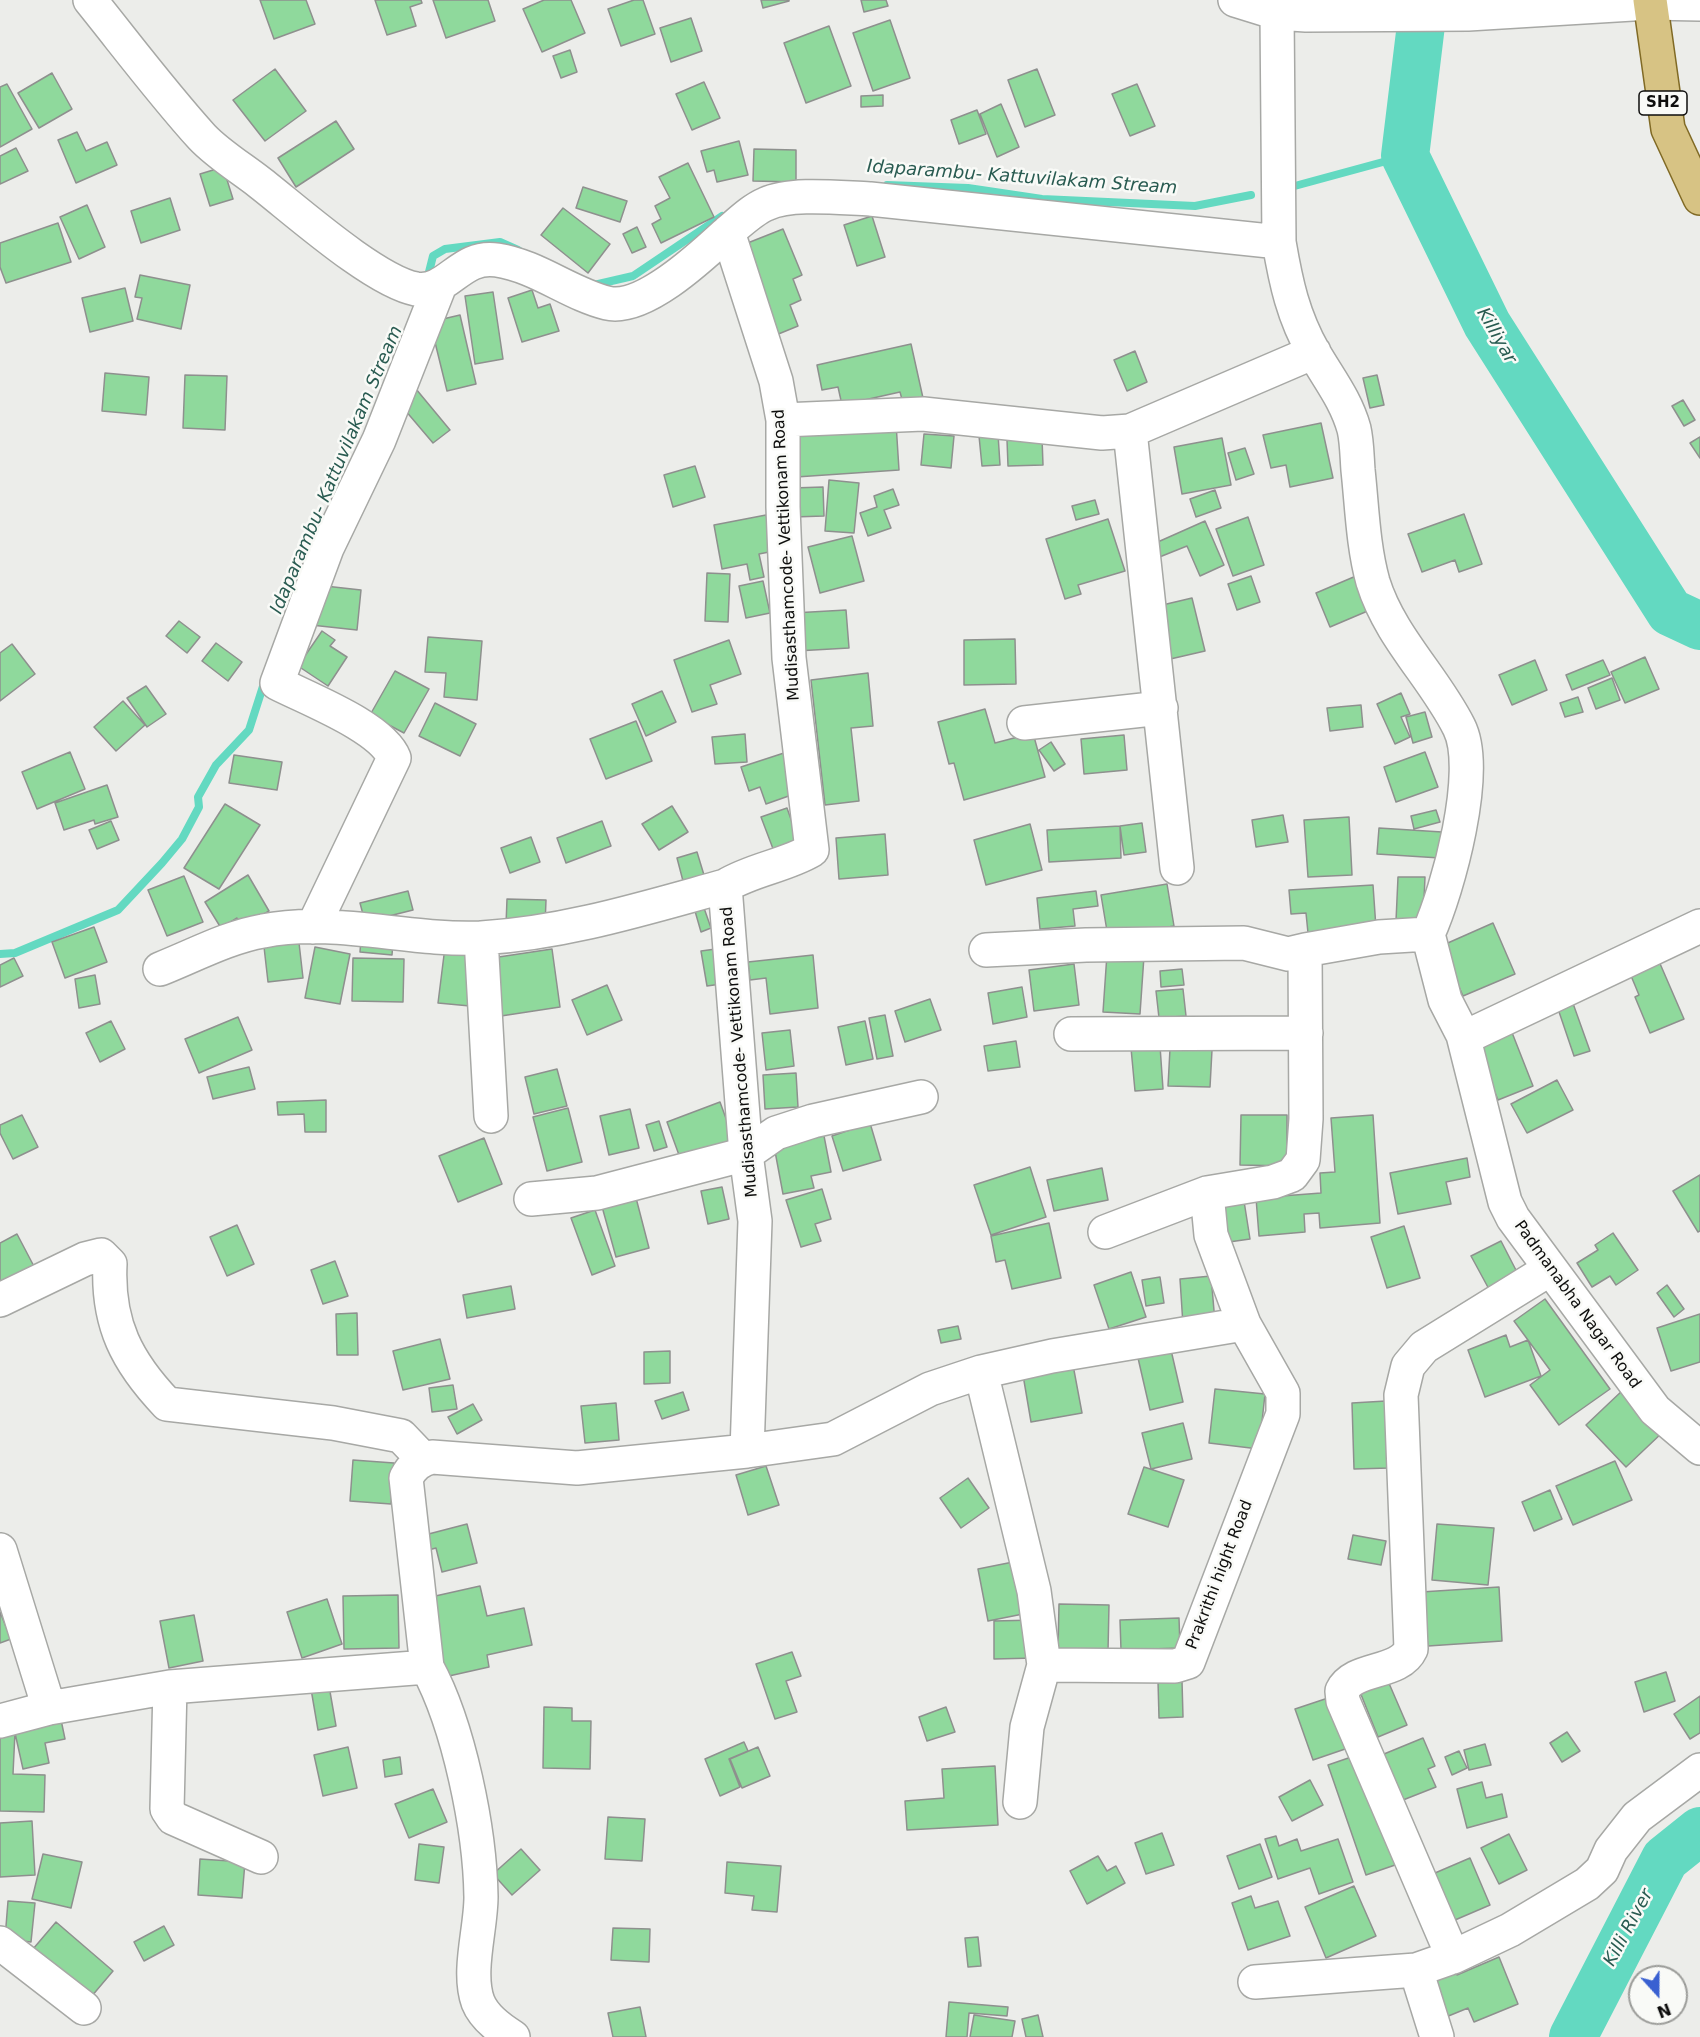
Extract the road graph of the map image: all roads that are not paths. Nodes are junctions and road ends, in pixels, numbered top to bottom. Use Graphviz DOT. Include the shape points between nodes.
graph roads {
  1 [pos="90,0"];
  2 [pos="1235,0"];
  3 [pos="1358,0"];
  4 [pos="1649,1"];
  5 [pos="1700,4"];
  6 [pos="1291,14"];
  7 [pos="1700,198"];
  8 [pos="1279,225"];
  9 [pos="728,232"];
  10 [pos="430,287"];
  11 [pos="1314,352"];
  12 [pos="783,420"];
  13 [pos="1130,431"];
  14 [pos="1161,708"];
  15 [pos="1024,723"];
  16 [pos="1177,868"];
  17 [pos="725,886"];
  18 [pos="1700,926"];
  19 [pos="313,927"];
  20 [pos="1428,934"];
  21 [pos="481,938"];
  22 [pos="1305,950"];
  23 [pos="986,951"];
  24 [pos="160,969"];
  25 [pos="1306,1033"];
  26 [pos="1071,1034"];
  27 [pos="1463,1035"];
  28 [pos="921,1097"];
  29 [pos="491,1116"];
  30 [pos="746,1154"];
  31 [pos="1207,1193"];
  32 [pos="531,1199"];
  33 [pos="1105,1232"];
  34 [pos="1550,1269"];
  35 [pos="0,1300"];
  36 [pos="1244,1324"];
  37 [pos="981,1372"];
  38 [pos="1700,1448"];
  39 [pos="747,1451"];
  40 [pos="423,1459"];
  41 [pos="0,1550"];
  42 [pos="1044,1665"];
  43 [pos="427,1667"];
  44 [pos="170,1688"];
  45 [pos="49,1708"];
  46 [pos="0,1721"];
  47 [pos="1700,1770"];
  48 [pos="1020,1802"];
  49 [pos="261,1857"];
  50 [pos="0,1942"];
  51 [pos="1453,1957"];
  52 [pos="1416,1970"];
  53 [pos="1255,1982"];
  54 [pos="84,2008"];
  55 [pos="513,2037"];
  56 [pos="1437,2037"];
  1 -- 10 [label="street" via="204,138 354,256"];
  2 -- 6 [label="street"];
  3 -- 6 [label="street"];
  4 -- 5 [label="street"];
  4 -- 6 [label="street" via="1467,14"];
  4 -- 7 [label="main road, SH2" via="1668,129"];
  6 -- 8 [label="street"];
  8 -- 9 [label="street" via="814,198 768,202"];
  8 -- 11 [label="street" via="1289,300"];
  9 -- 10 [label="street" via="657,290 621,305 605,303 497,260 468,263"];
  9 -- 12 [label="street, Mudisasthamcode- Vettikonam Road" via="776,381"];
  10 -- 19 [label="street" via="379,440 327,548 277,683 376,733 394,758"];
  11 -- 13 [label="street"];
  11 -- 20 [label="street" via="1343,397 1355,431 1364,532 1374,583 1391,622 1460,728 1467,757 1457,844"];
  12 -- 13 [label="street" via="923,414 1102,433"];
  12 -- 17 [label="street, Mudisasthamcode- Vettikonam Road" via="789,658 812,850"];
  13 -- 14 [label="street"];
  14 -- 15 [label="street"];
  14 -- 16 [label="street"];
  17 -- 21 [label="street" via="589,923"];
  17 -- 30 [label="street, Mudisasthamcode- Vettikonam Road"];
  18 -- 27 [label="street"];
  19 -- 21 [label="street"];
  19 -- 24 [label="street" via="261,931"];
  20 -- 22 [label="street" via="1379,937"];
  20 -- 27 [label="street, Padmanabha Nagar Road" via="1445,1000"];
  21 -- 29 [label="street"];
  22 -- 23 [label="street" via="1288,954 1244,943"];
  22 -- 25 [label="street"];
  25 -- 26 [label="street"];
  25 -- 31 [label="street" via="1303,1160 1292,1174 1273,1182"];
  27 -- 34 [label="street, Padmanabha Nagar Road" via="1505,1202 1512,1218"];
  28 -- 30 [label="street" via="776,1133"];
  30 -- 32 [label="street" via="597,1194"];
  30 -- 39 [label="street, Mudisasthamcode- Vettikonam Road" via="755,1221"];
  31 -- 33 [label="street"];
  31 -- 36 [label="street, Prakrithi hight Road" via="1211,1235"];
  34 -- 38 [label="street, Padmanabha Nagar Road" via="1655,1410"];
  34 -- 51 [label="street" via="1424,1347 1408,1366 1401,1395 1411,1649 1400,1661 1349,1681 1342,1691"];
  35 -- 40 [label="street" via="101,1255 110,1264 108,1292 114,1322 141,1377 167,1404 333,1423 401,1436"];
  36 -- 37 [label="street"];
  36 -- 42 [label="street, Prakrithi hight Road" via="1283,1393 1282,1414 1188,1662 1175,1666"];
  37 -- 39 [label="street" via="930,1389 833,1439"];
  37 -- 42 [label="street" via="1034,1591"];
  39 -- 40 [label="street" via="577,1468"];
  40 -- 43 [label="street" via="406,1478"];
  41 -- 45 [label="street"];
  42 -- 48 [label="street" via="1027,1727"];
  43 -- 44 [label="street"];
  43 -- 55 [label="street" via="448,1713 474,1825 481,1897 475,1969 478,2002 493,2022"];
  44 -- 45 [label="street"];
  44 -- 49 [label="street" via="167,1809 173,1818"];
  45 -- 46 [label="street"];
  47 -- 51 [label="street" via="1637,1817 1611,1850 1602,1870 1587,1884 1510,1930"];
  50 -- 54 [label="street"];
  51 -- 52 [label="street"];
  52 -- 53 [label="street"];
  52 -- 56 [label="street"];
}
